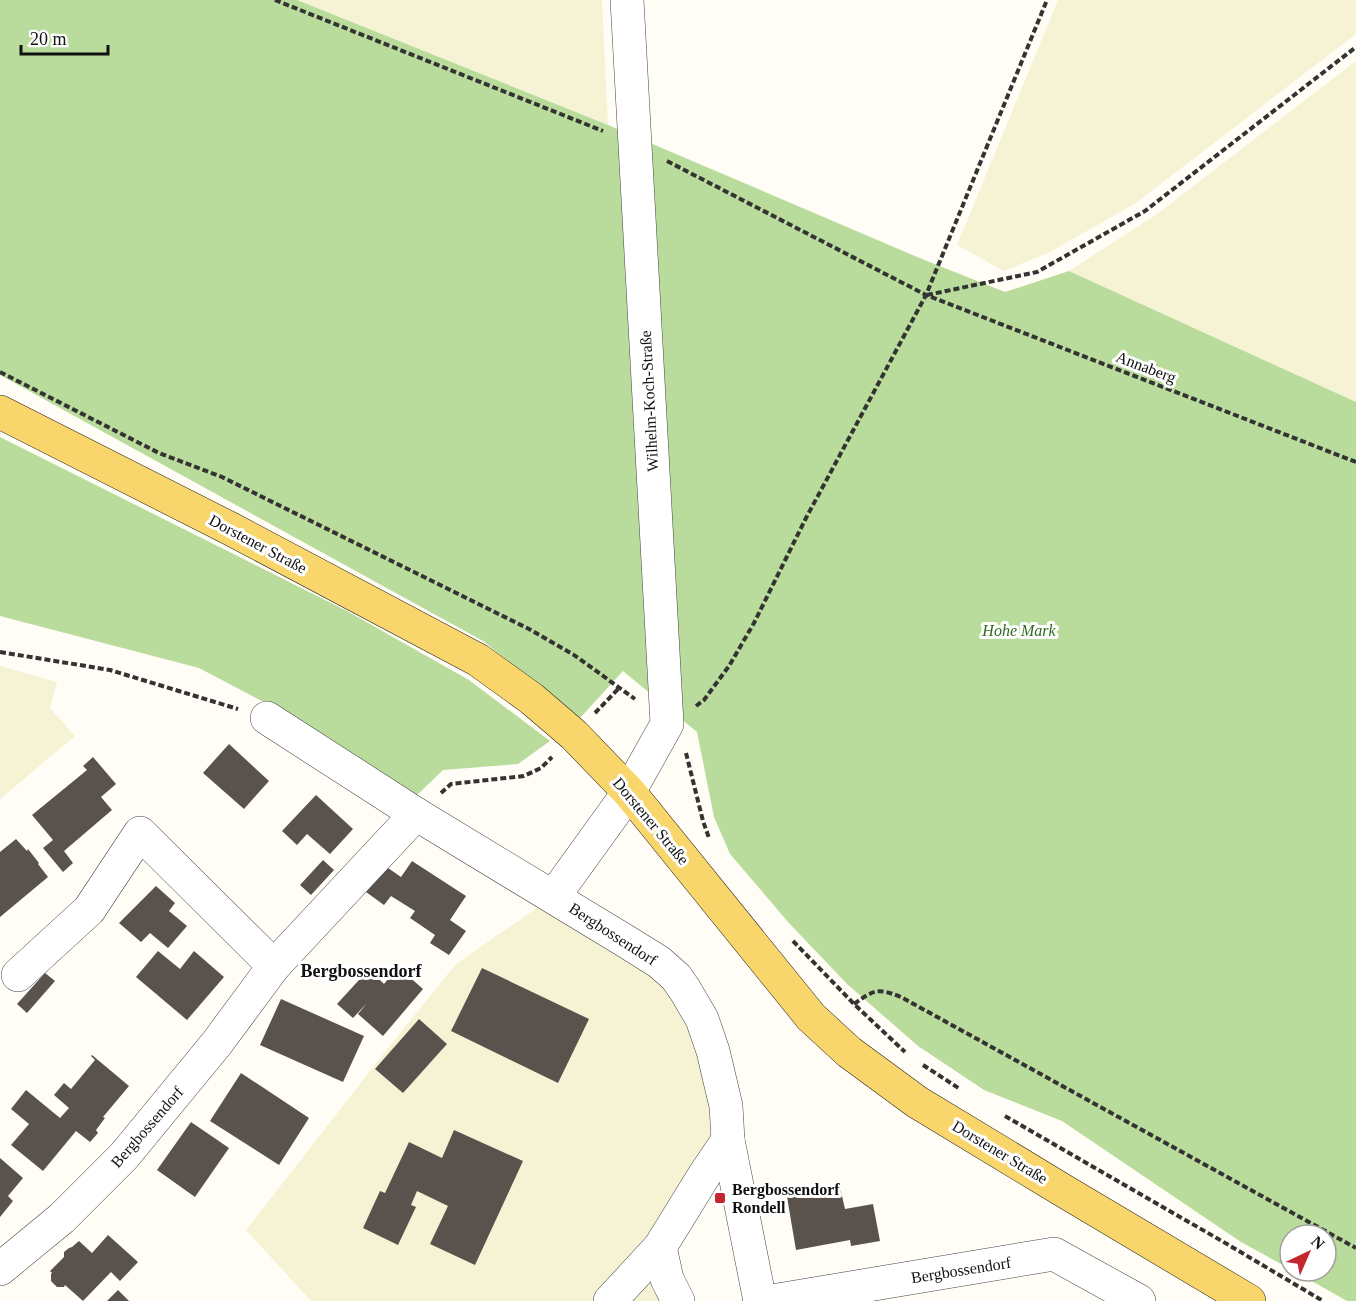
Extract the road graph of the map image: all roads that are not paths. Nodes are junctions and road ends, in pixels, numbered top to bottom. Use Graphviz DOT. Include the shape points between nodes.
graph roads {
  1 [pos="627,0"];
  2 [pos="0,412"];
  3 [pos="267,718"];
  4 [pos="629,792"];
  5 [pos="416,814"];
  6 [pos="554,896"];
  7 [pos="274,966"];
  8 [pos="18,975"];
  9 [pos="728,1140"];
  10 [pos="660,1247"];
  11 [pos="0,1269"];
  12 [pos="610,1301"];
  13 [pos="678,1301"];
  14 [pos="760,1301"];
  15 [pos="772,1301"];
  16 [pos="1139,1301"];
  17 [pos="1249,1301"];
  1 -- 4 [label="street, Wilhelm-Koch-Straße" via="667,724"];
  2 -- 4 [label="main road, Dorstener Straße" via="478,660 574,735"];
  3 -- 5 [label="street, Bergbossendorf"];
  4 -- 6 [label="street, Bergbossendorf"];
  4 -- 17 [label="main road, Dorstener Straße" via="811,1017 849,1052 917,1102"];
  5 -- 6 [label="street, Bergbossendorf"];
  5 -- 7 [label="street, Bergbossendorf"];
  6 -- 9 [label="street, Bergbossendorf" via="659,962 676,977 702,1019 713,1051 726,1106"];
  7 -- 8 [label="street" via="140,833 89,910"];
  7 -- 11 [label="street, Bergbossendorf" via="124,1156 62,1218"];
  9 -- 10 [label="street"];
  9 -- 14 [label="street, Bergbossendorf"];
  10 -- 12 [label="street"];
  10 -- 13 [label="street" via="667,1279"];
  15 -- 16 [label="street, Bergbossendorf" via="1054,1254"];
}
